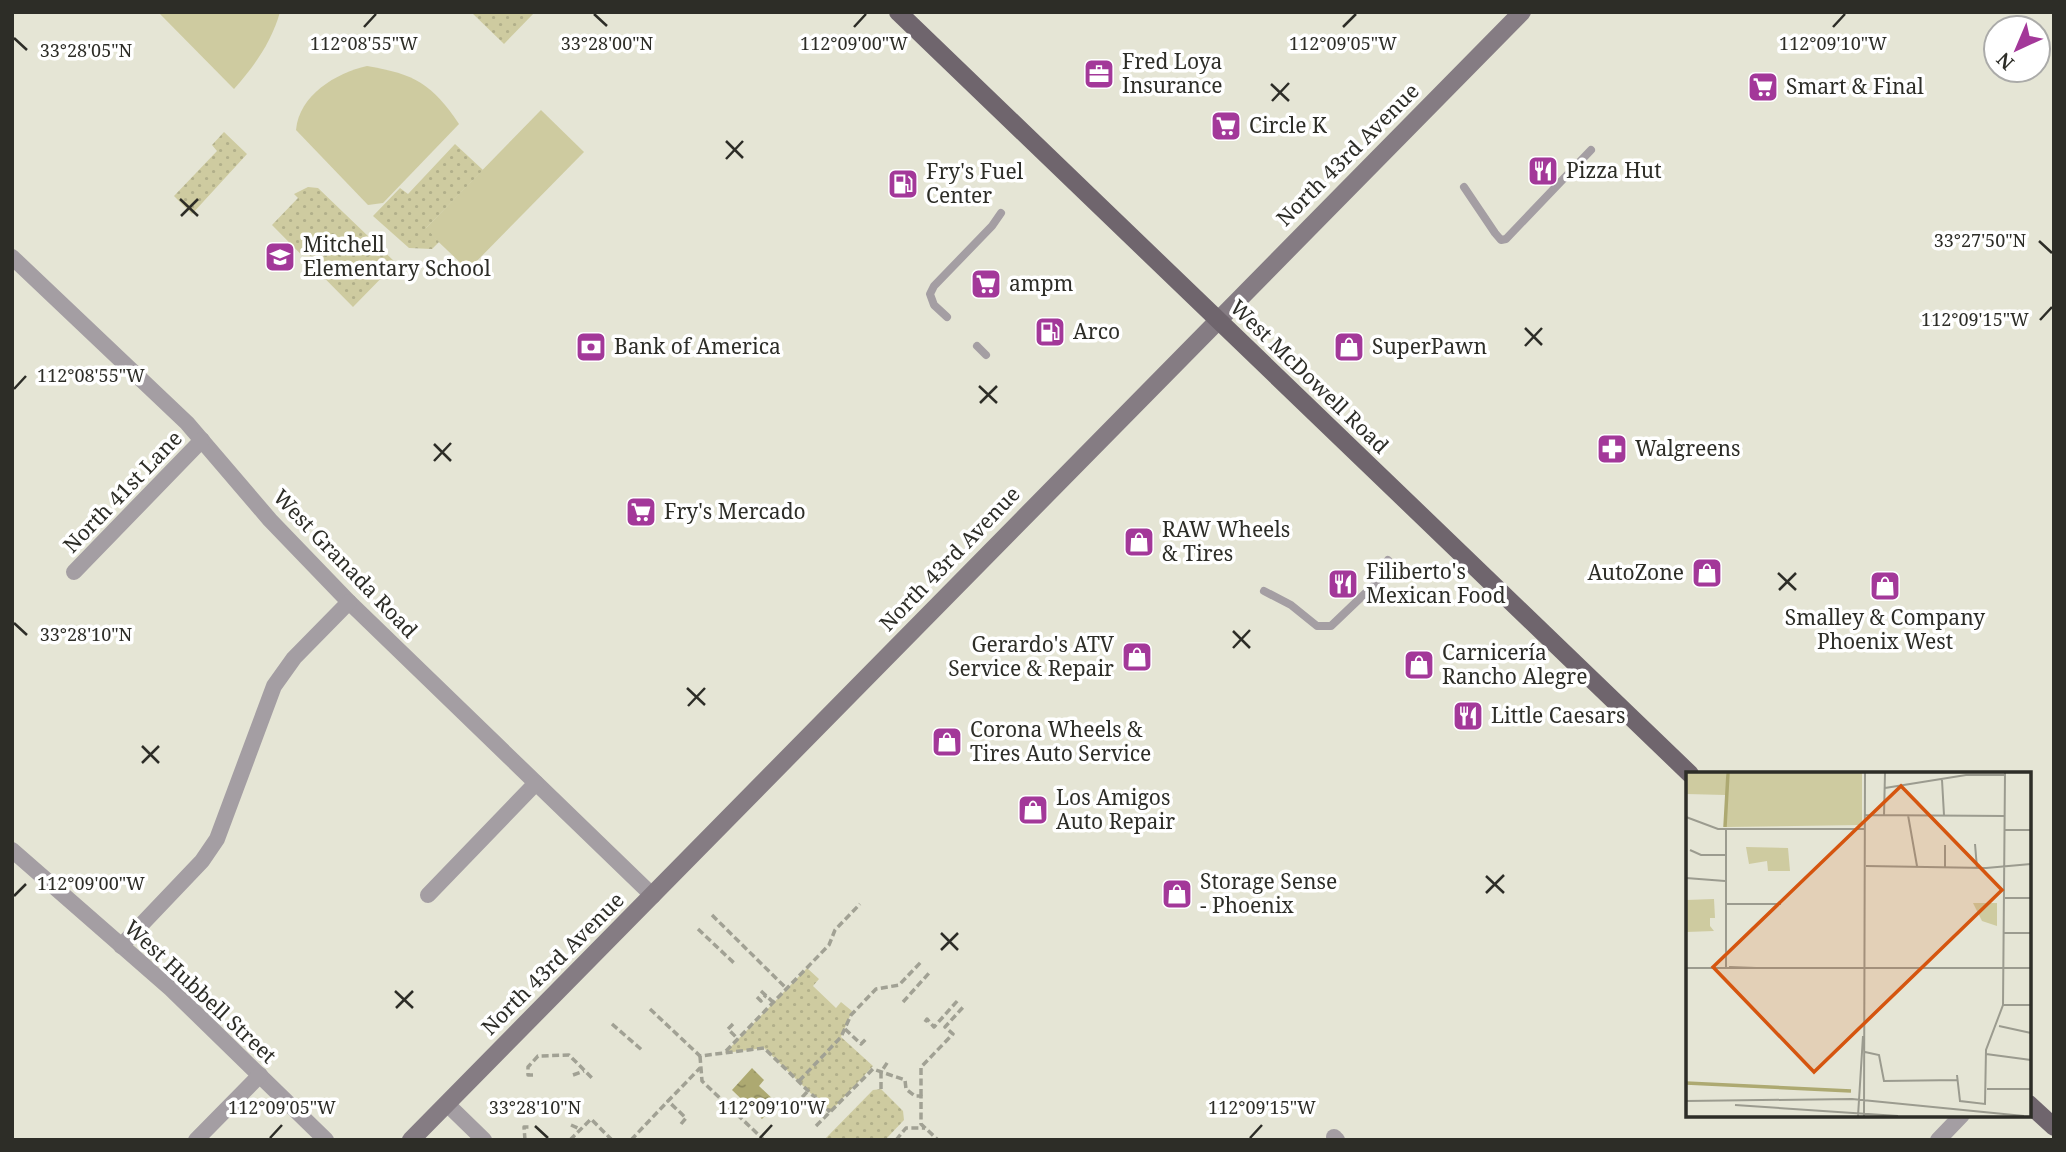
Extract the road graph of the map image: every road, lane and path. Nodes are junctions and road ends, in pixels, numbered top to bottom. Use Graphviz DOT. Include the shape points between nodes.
graph roads {
  1 [pos="898,12"];
  2 [pos="1522,12"];
  3 [pos="1591,150"];
  4 [pos="1464,187"];
  5 [pos="1002,213"];
  6 [pos="15,265"];
  7 [pos="947,317"];
  8 [pos="1216,320"];
  9 [pos="976,346"];
  10 [pos="986,355"];
  11 [pos="202,440"];
  12 [pos="1388,560"];
  13 [pos="74,572"];
  14 [pos="1264,592"];
  15 [pos="349,602"];
  16 [pos="1688,772"];
  17 [pos="536,783"];
  18 [pos="12,850"];
  19 [pos="428,895"];
  20 [pos="653,896"];
  21 [pos="860,904"];
  22 [pos="712,915"];
  23 [pos="698,929"];
  24 [pos="121,946"];
  25 [pos="920,962"];
  26 [pos="734,963"];
  27 [pos="930,972"];
  28 [pos="787,989"];
  29 [pos="761,991"];
  30 [pos="766,995"];
  31 [pos="757,997"];
  32 [pos="959,999"];
  33 [pos="903,1002"];
  34 [pos="774,1003"];
  35 [pos="965,1005"];
  36 [pos="650,1009"];
  37 [pos="925,1023"];
  38 [pos="612,1024"];
  39 [pos="733,1024"];
  40 [pos="845,1028"];
  41 [pos="867,1038"];
  42 [pos="738,1039"];
  43 [pos="643,1051"];
  44 [pos="725,1053"];
  45 [pos="580,1056"];
  46 [pos="700,1056"];
  47 [pos="889,1060"];
  48 [pos="575,1062"];
  49 [pos="701,1067"];
  50 [pos="584,1070"];
  51 [pos="881,1072"];
  52 [pos="260,1075"];
  53 [pos="533,1075"];
  54 [pos="573,1075"];
  55 [pos="594,1080"];
  56 [pos="799,1081"];
  57 [pos="881,1089"];
  58 [pos="808,1091"];
  59 [pos="921,1096"];
  60 [pos="668,1101"];
  61 [pos="447,1104"];
  62 [pos="795,1105"];
  63 [pos="2031,1106"];
  64 [pos="830,1112"];
  65 [pos="1960,1117"];
  66 [pos="681,1124"];
  67 [pos="571,1125"];
  68 [pos="816,1126"];
  69 [pos="530,1127"];
  70 [pos="2054,1127"];
  71 [pos="925,1128"];
  72 [pos="580,1129"];
  73 [pos="758,1135"];
  74 [pos="195,1140"];
  75 [pos="326,1140"];
  76 [pos="411,1140"];
  77 [pos="484,1140"];
  78 [pos="525,1140"];
  79 [pos="570,1140"];
  80 [pos="612,1140"];
  81 [pos="631,1140"];
  82 [pos="754,1140"];
  83 [pos="764,1140"];
  84 [pos="896,1140"];
  85 [pos="938,1140"];
  86 [pos="1938,1140"];
  1 -- 8 [label="main road, West McDowell Road"];
  2 -- 8 [label="main road, North 43rd Avenue"];
  3 -- 4 [label="lane" via="1506,239 1494,233"];
  5 -- 7 [label="lane" via="934,286 930,294 934,305"];
  6 -- 11 [label="street, West Granada Road"];
  8 -- 16 [label="main road, West McDowell Road"];
  8 -- 20 [label="main road, North 43rd Avenue"];
  9 -- 10 [label="lane"];
  11 -- 13 [label="street, North 41st Lane"];
  11 -- 15 [label="street, West Granada Road"];
  12 -- 14 [label="lane" via="1375,584 1331,626 1317,626 1291,605"];
  15 -- 17 [label="street, West Granada Road"];
  15 -- 24 [label="street" via="294,658 274,686 217,839 202,861"];
  17 -- 19 [label="street"];
  17 -- 20 [label="street, West Granada Road"];
  18 -- 24 [label="street, West Hubbell Street"];
  20 -- 61 [label="main road, North 43rd Avenue"];
  21 -- 28 [label="path"];
  22 -- 28 [label="path"];
  23 -- 26 [label="path"];
  24 -- 52 [label="street, West Hubbell Street"];
  25 -- 40 [label="path" via="899,985 876,989"];
  27 -- 33 [label="path"];
  28 -- 34 [label="path"];
  29 -- 30 [label="path"];
  30 -- 31 [label="path" via="761,1001"];
  30 -- 34 [label="path"];
  32 -- 37 [label="path" via="934,1027 928,1019"];
  34 -- 42 [label="path"];
  35 -- 59 [label="path" via="945,1027 953,1034 921,1067"];
  36 -- 46 [label="path"];
  38 -- 43 [label="path"];
  39 -- 42 [label="path" via="728,1029"];
  40 -- 41 [label="path" via="861,1044"];
  40 -- 56 [label="path"];
  42 -- 44 [label="path"];
  44 -- 46 [label="path"];
  44 -- 56 [label="path" via="764,1048"];
  45 -- 48 [label="path"];
  46 -- 49 [label="path"];
  47 -- 51 [label="path"];
  48 -- 50 [label="path"];
  48 -- 53 [label="path" via="569,1055 538,1056 528,1067 528,1075"];
  49 -- 60 [label="path"];
  49 -- 73 [label="path" via="702,1081"];
  50 -- 54 [label="path"];
  50 -- 55 [label="path"];
  51 -- 57 [label="path"];
  51 -- 59 [label="path" via="905,1080 906,1088"];
  51 -- 64 [label="path" via="873,1069"];
  52 -- 74 [label="street"];
  52 -- 75 [label="street, West Hubbell Street"];
  56 -- 58 [label="path"];
  58 -- 62 [label="path"];
  58 -- 64 [label="path"];
  59 -- 71 [label="path"];
  60 -- 66 [label="path" via="686,1118"];
  60 -- 81 [label="path"];
  61 -- 76 [label="main road, North 43rd Avenue"];
  61 -- 77 [label="street"];
  63 -- 70 [label="main road"];
  64 -- 68 [label="path"];
  65 -- 86 [label="street"];
  67 -- 72 [label="path"];
  69 -- 78 [label="path" via="524,1127"];
  71 -- 84 [label="path" via="906,1128"];
  71 -- 85 [label="path"];
  72 -- 79 [label="path"];
  72 -- 80 [label="path" via="590,1119"];
  73 -- 82 [label="path"];
  73 -- 83 [label="path"];
}
